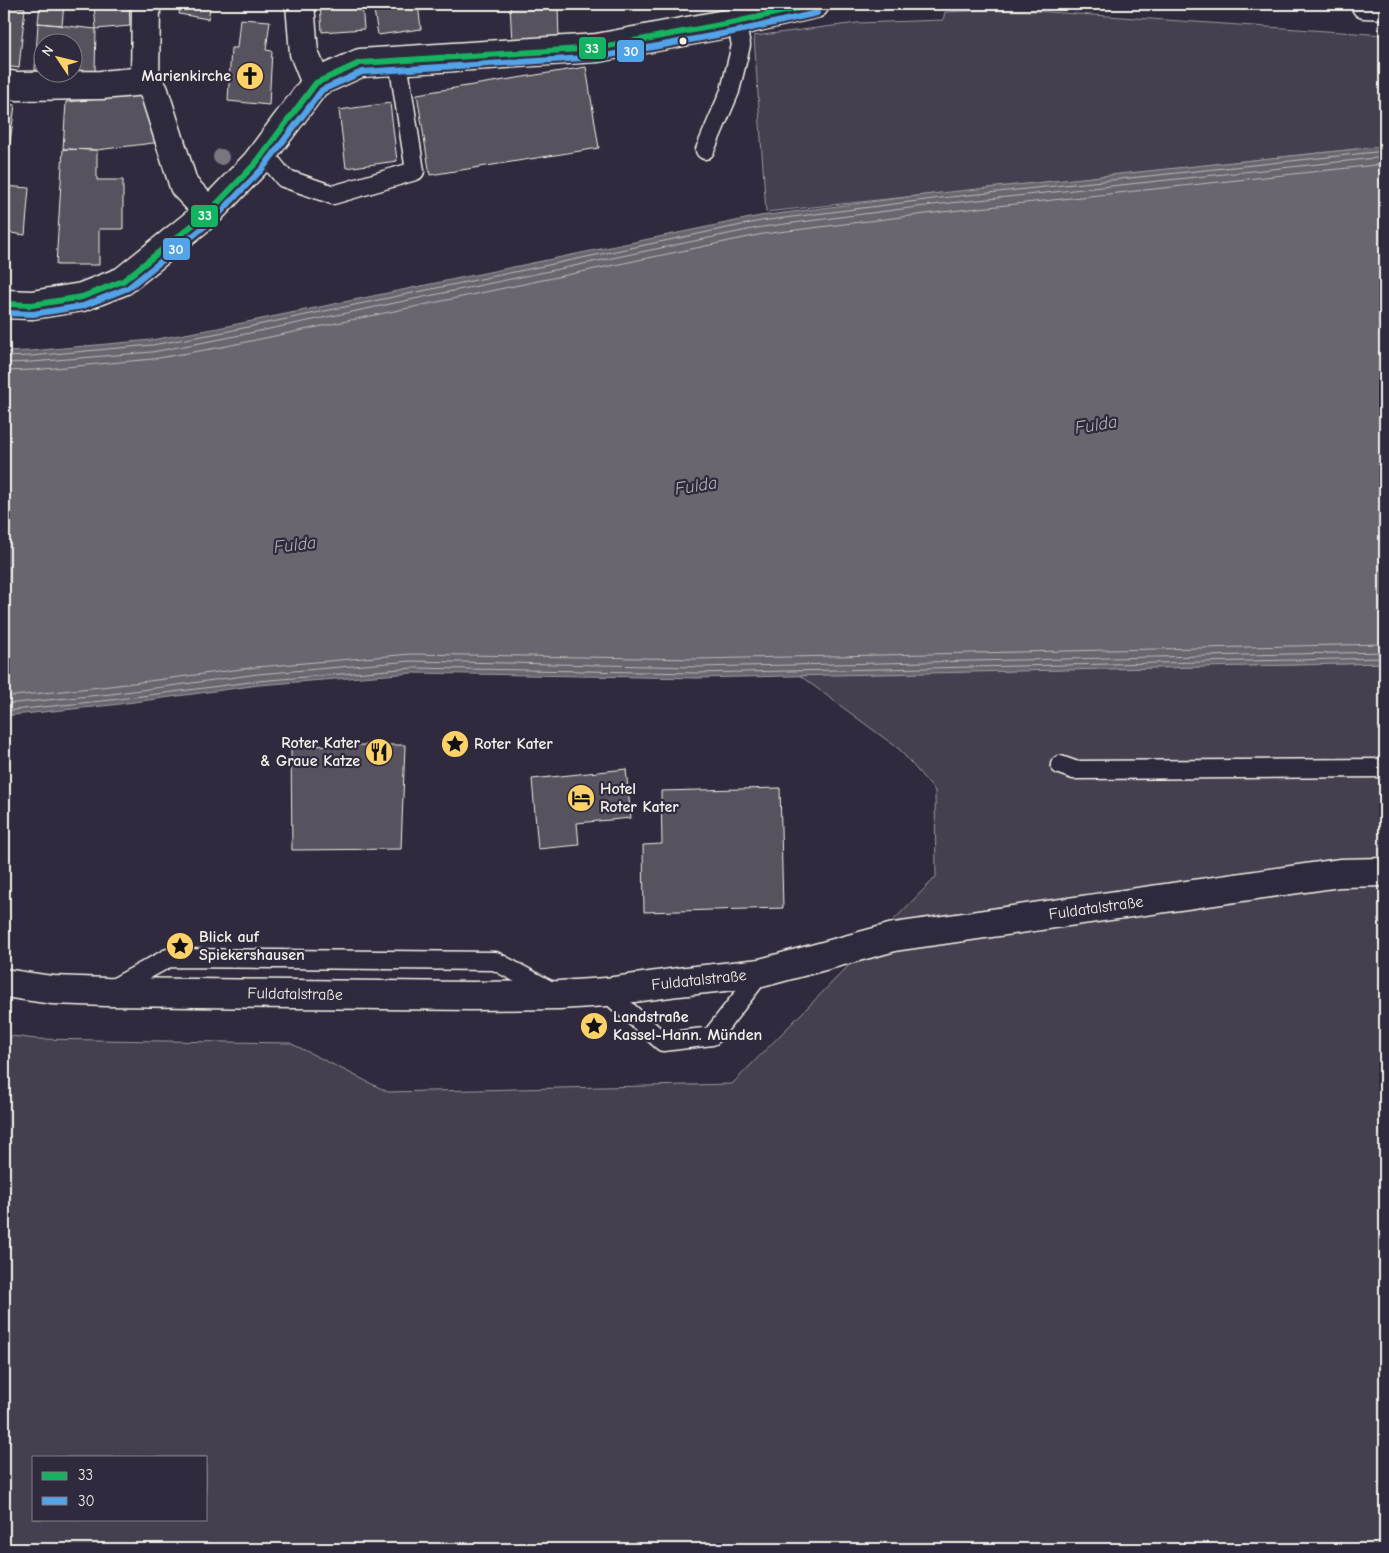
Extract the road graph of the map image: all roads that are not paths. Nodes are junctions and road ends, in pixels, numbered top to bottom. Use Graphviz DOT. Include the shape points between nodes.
graph roads {
  1 [pos="146,4"];
  2 [pos="300,4"];
  3 [pos="815,4"];
  4 [pos="1365,4"];
  5 [pos="1385,5"];
  6 [pos="736,22"];
  7 [pos="398,61"];
  8 [pos="145,80"];
  9 [pos="316,83"];
  10 [pos="4,84"];
  11 [pos="705,150"];
  12 [pos="263,152"];
  13 [pos="209,212"];
  14 [pos="4,304"];
  15 [pos="1060,765"];
  16 [pos="1385,768"];
  17 [pos="1385,872"];
  18 [pos="761,973"];
  19 [pos="4,983"];
  20 [pos="606,992"];
  1 -- 8 [label="street"];
  2 -- 9 [label="street" via="304,53"];
  3 -- 6 [label="street"];
  4 -- 5 [label="street"];
  6 -- 7 [label="street" via="598,48"];
  6 -- 11 [label="lane" via="740,44 730,91"];
  7 -- 9 [label="street" via="360,63"];
  7 -- 12 [label="lane" via="415,171 334,195 284,178"];
  8 -- 10 [label="street" via="101,85"];
  8 -- 13 [label="street" via="154,91 184,186"];
  9 -- 12 [label="street"];
  12 -- 13 [label="street"];
  13 -- 14 [label="street" via="123,281 82,297 32,305"];
  15 -- 16 [label="lane" via="1074,770"];
  17 -- 18 [label="street, Fuldatalstraße" via="1340,872 894,937"];
  18 -- 20 [label="street, Fuldatalstraße"];
  18 -- 20 [label="lane" via="712,1036 662,1042"];
  19 -- 20 [label="street, Fuldatalstraße" via="52,990 107,992 560,995"];
}
